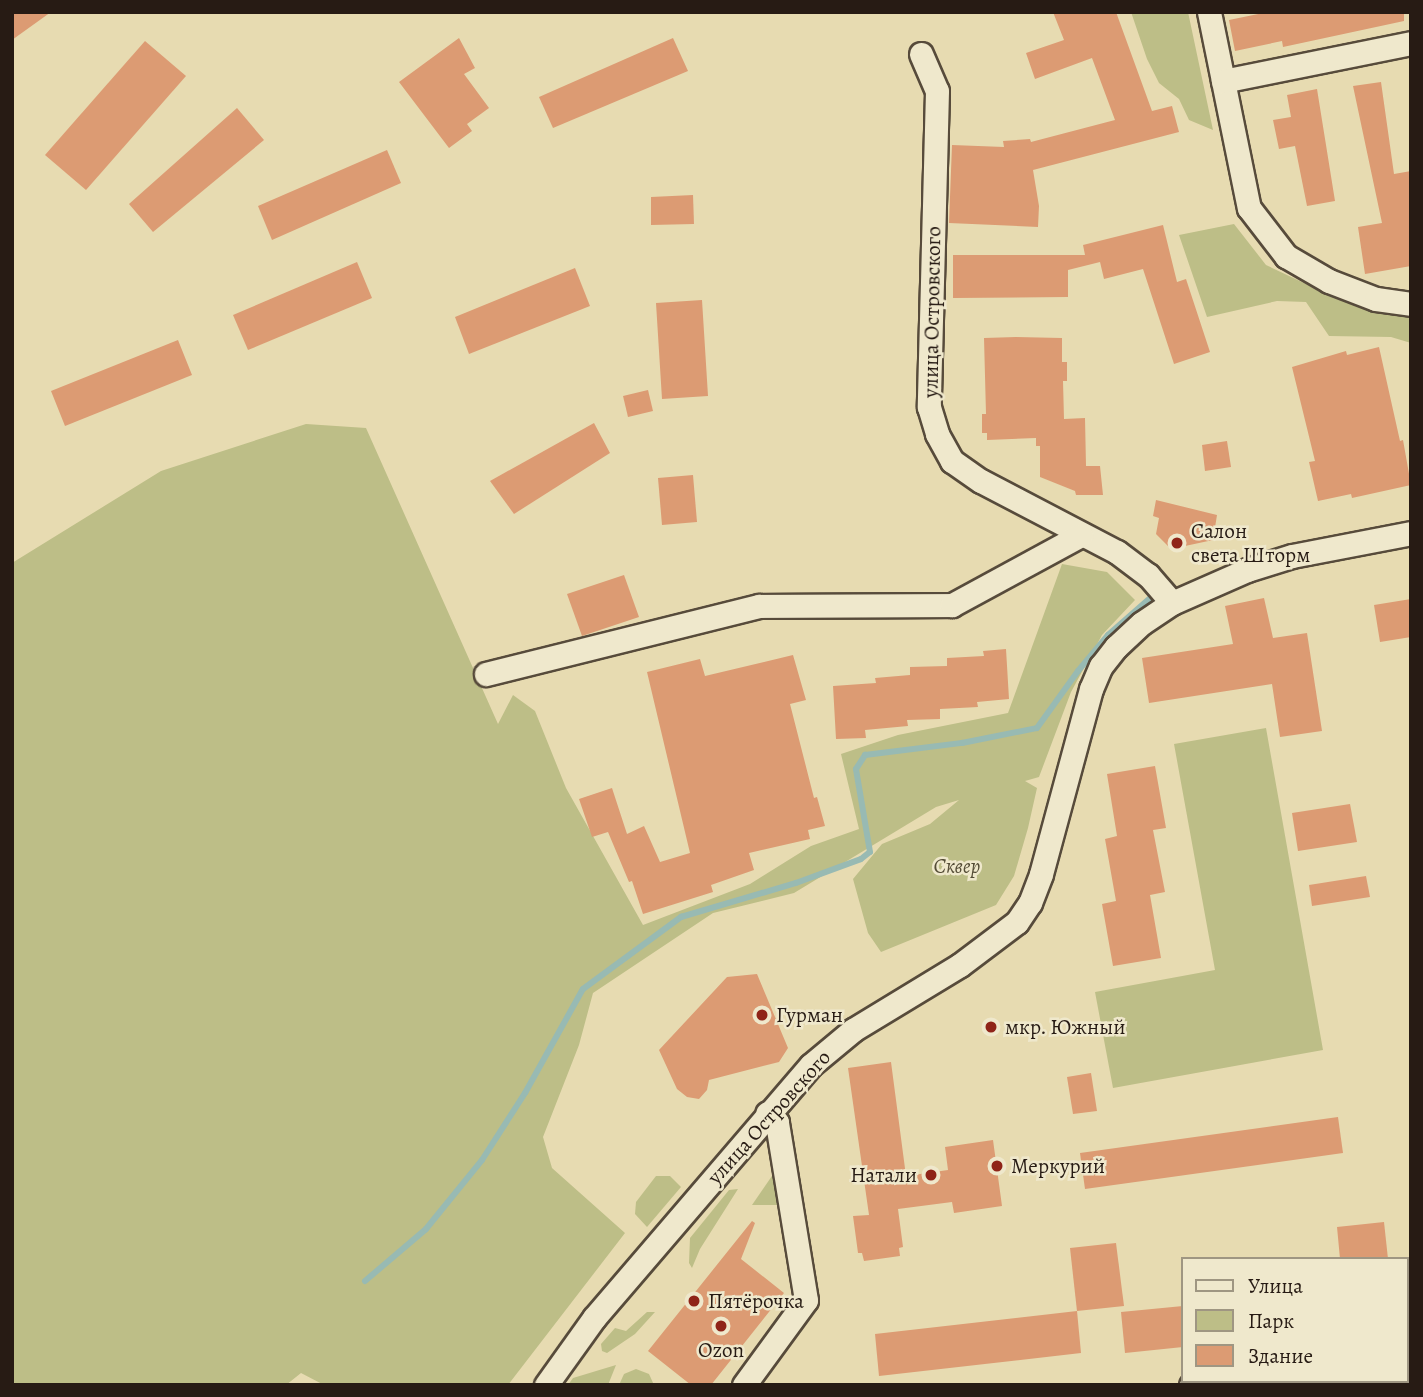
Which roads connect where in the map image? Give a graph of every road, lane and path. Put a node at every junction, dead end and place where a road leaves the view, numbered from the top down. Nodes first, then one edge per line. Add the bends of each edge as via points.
1 (1209, 12) edge
2 (1411, 43) edge
3 (921, 54) dead end
4 (1223, 81) junction
5 (1411, 304) edge
6 (1411, 533) edge
7 (1081, 535) junction
8 (1172, 603) junction
9 (486, 674) dead end
10 (767, 1113) junction
11 (546, 1385) edge
12 (744, 1385) edge

1 - 4 street
2 - 4 street
3 - 7 street, улица Островского via 937,91 929,407 937,434 951,461
4 - 5 street via 1249,208 1286,256 1329,281 1376,299
6 - 8 street, улица Островского via 1292,556 1208,585
7 - 8 street, улица Островского via 1117,552 1148,575
7 - 9 street via 952,605 759,606
8 - 10 street, улица Островского via 1142,623 1101,666 1041,874 1017,922 960,965 853,1030 811,1065
10 - 11 street, улица Островского via 594,1318
10 - 12 street via 777,1122 806,1300

